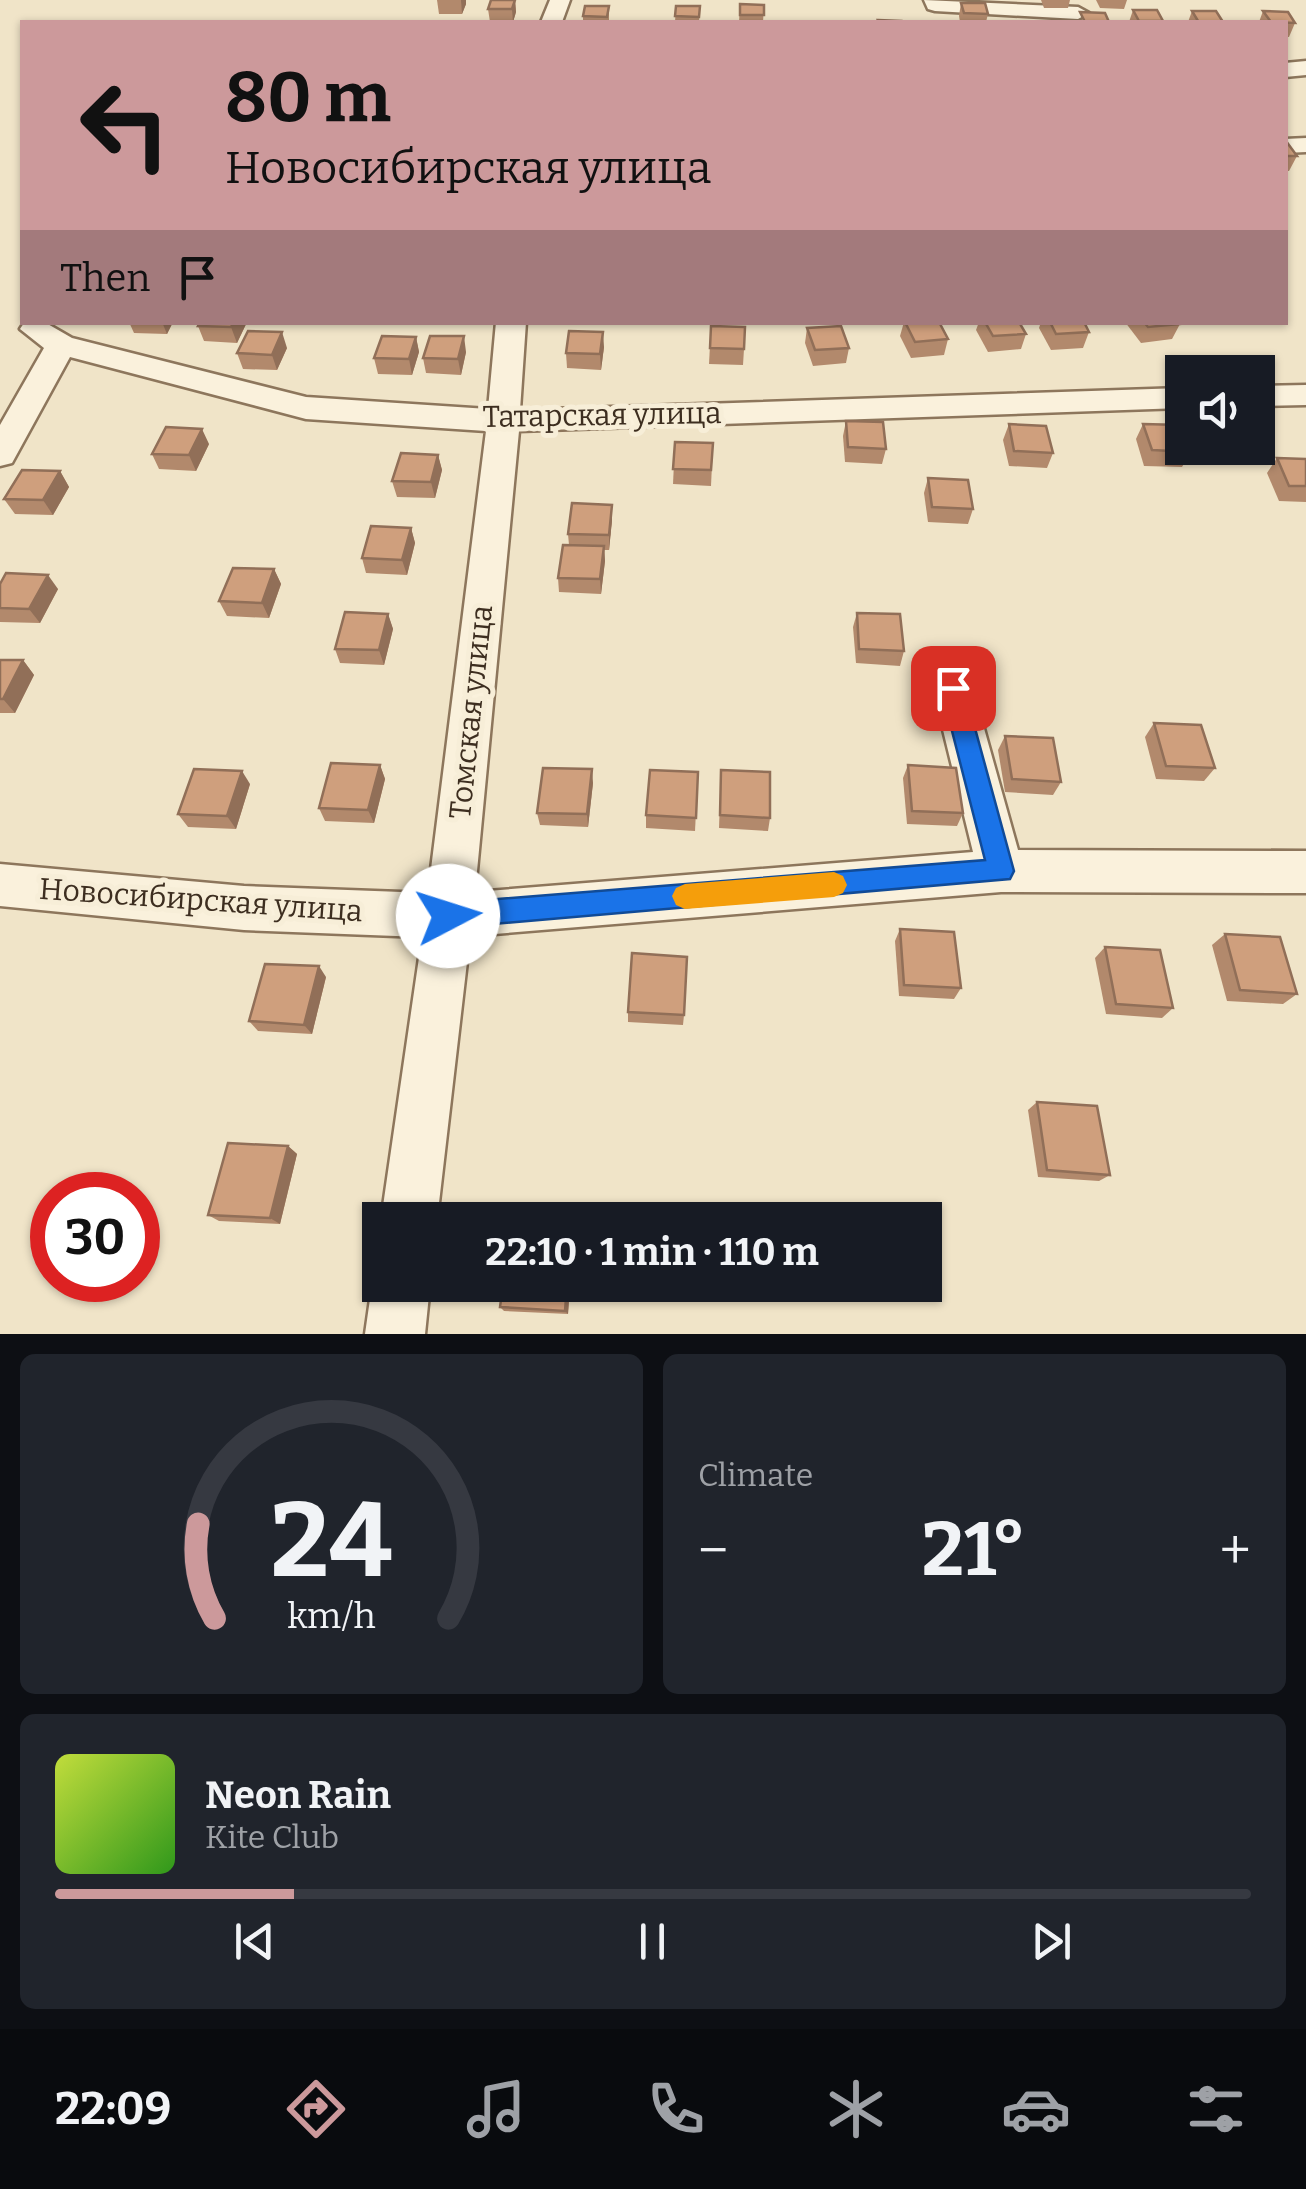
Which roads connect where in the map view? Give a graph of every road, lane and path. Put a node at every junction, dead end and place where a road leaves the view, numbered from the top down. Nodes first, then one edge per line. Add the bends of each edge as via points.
1 (934, 0) edge
2 (1078, 13) edge
3 (510, 325) edge
4 (1306, 395) edge
5 (1275, 396) edge
6 (1165, 399) edge
7 (504, 420) junction
8 (0, 455) edge
9 (953, 688) dead end
10 (1001, 871) junction
11 (1306, 872) edge
12 (0, 885) edge
13 (448, 916) junction
14 (412, 1202) edge
15 (399, 1302) edge
16 (395, 1334) edge

1 - 2 street via 934,6
3 - 7 street, Томская улица
4 - 5 street
6 - 7 street, Татарская улица
7 - 8 street, Татарская улица via 306,408 48,337
7 - 13 street, Томская улица
9 - 10 street
10 - 11 street, Новосибирская улица
10 - 13 street, Новосибирская улица
12 - 13 street, Новосибирская улица via 244,908
13 - 14 street, Томская улица
15 - 16 street

